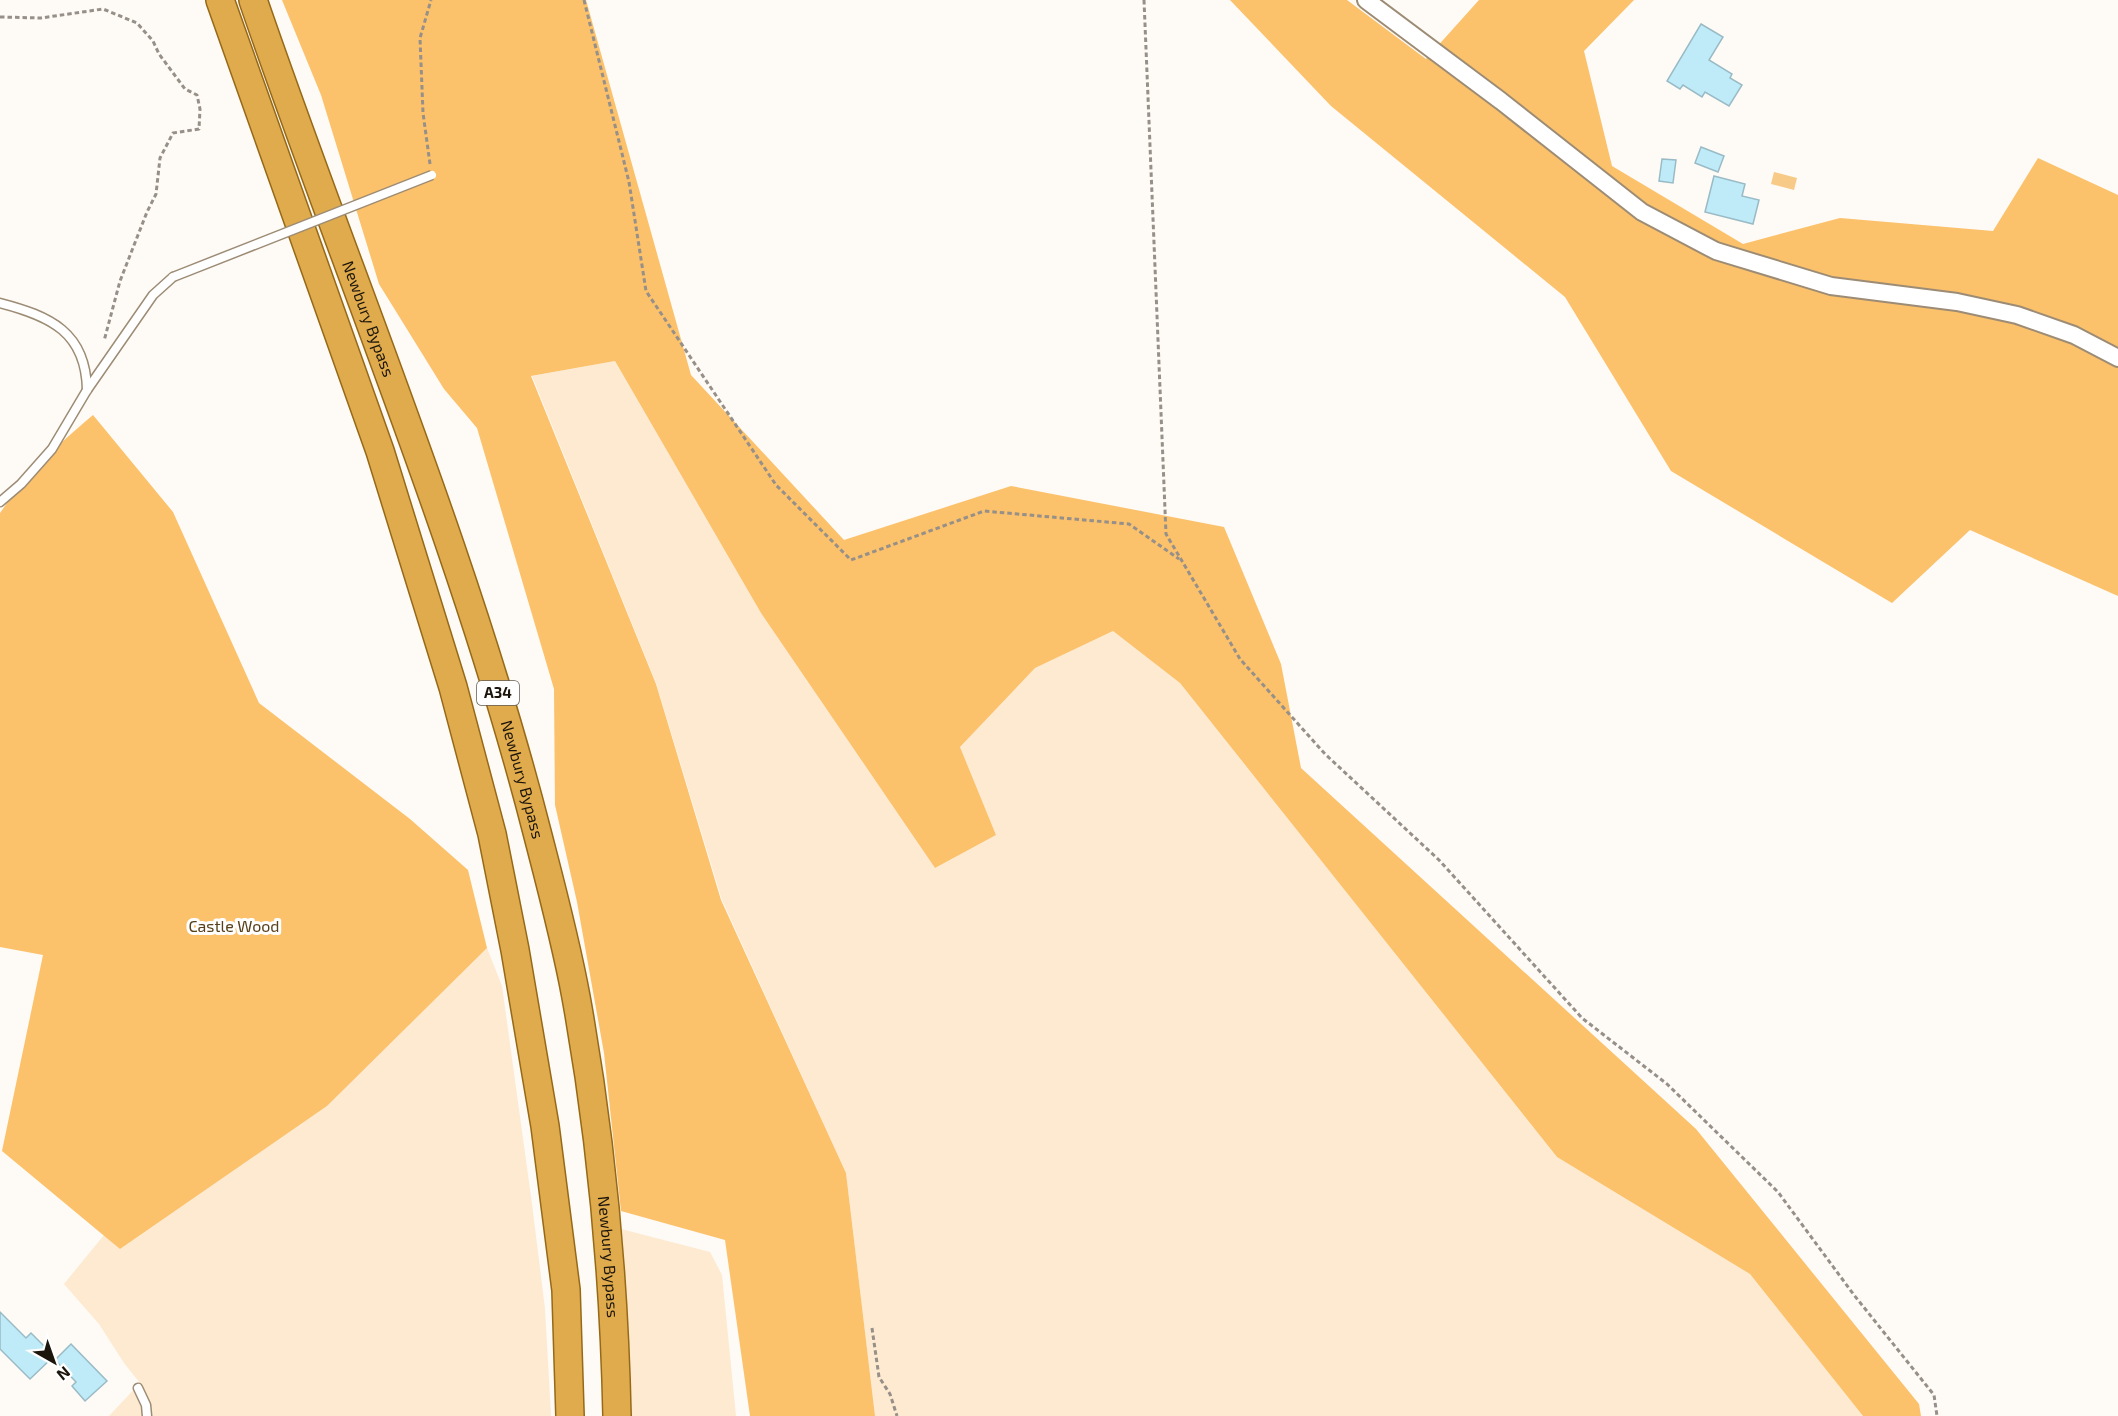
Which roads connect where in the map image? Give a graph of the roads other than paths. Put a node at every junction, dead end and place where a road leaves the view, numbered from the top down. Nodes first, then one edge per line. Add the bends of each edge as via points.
1 (220, 0) edge
2 (253, 0) edge
3 (1366, 0) edge
4 (432, 175) road end
5 (0, 303) edge
6 (2118, 358) edge
7 (87, 390) junction
8 (0, 502) edge
9 (138, 1388) dead end
10 (147, 1416) edge
11 (570, 1416) edge
12 (617, 1416) edge

1 - 11 highway, Newbury Bypass / A34 via 380,451 453,687 492,834 545,1126 566,1290
2 - 12 highway, Newbury Bypass / A34 via 459,572 498,694 552,891 576,995 592,1101 611,1285
3 - 6 street via 1642,212 1716,251 1831,286 1957,302 2018,315 2074,335
4 - 7 lane, bridge via 173,276 153,295
5 - 7 lane via 43,318 73,339 87,369
7 - 8 lane via 52,449
9 - 10 lane

